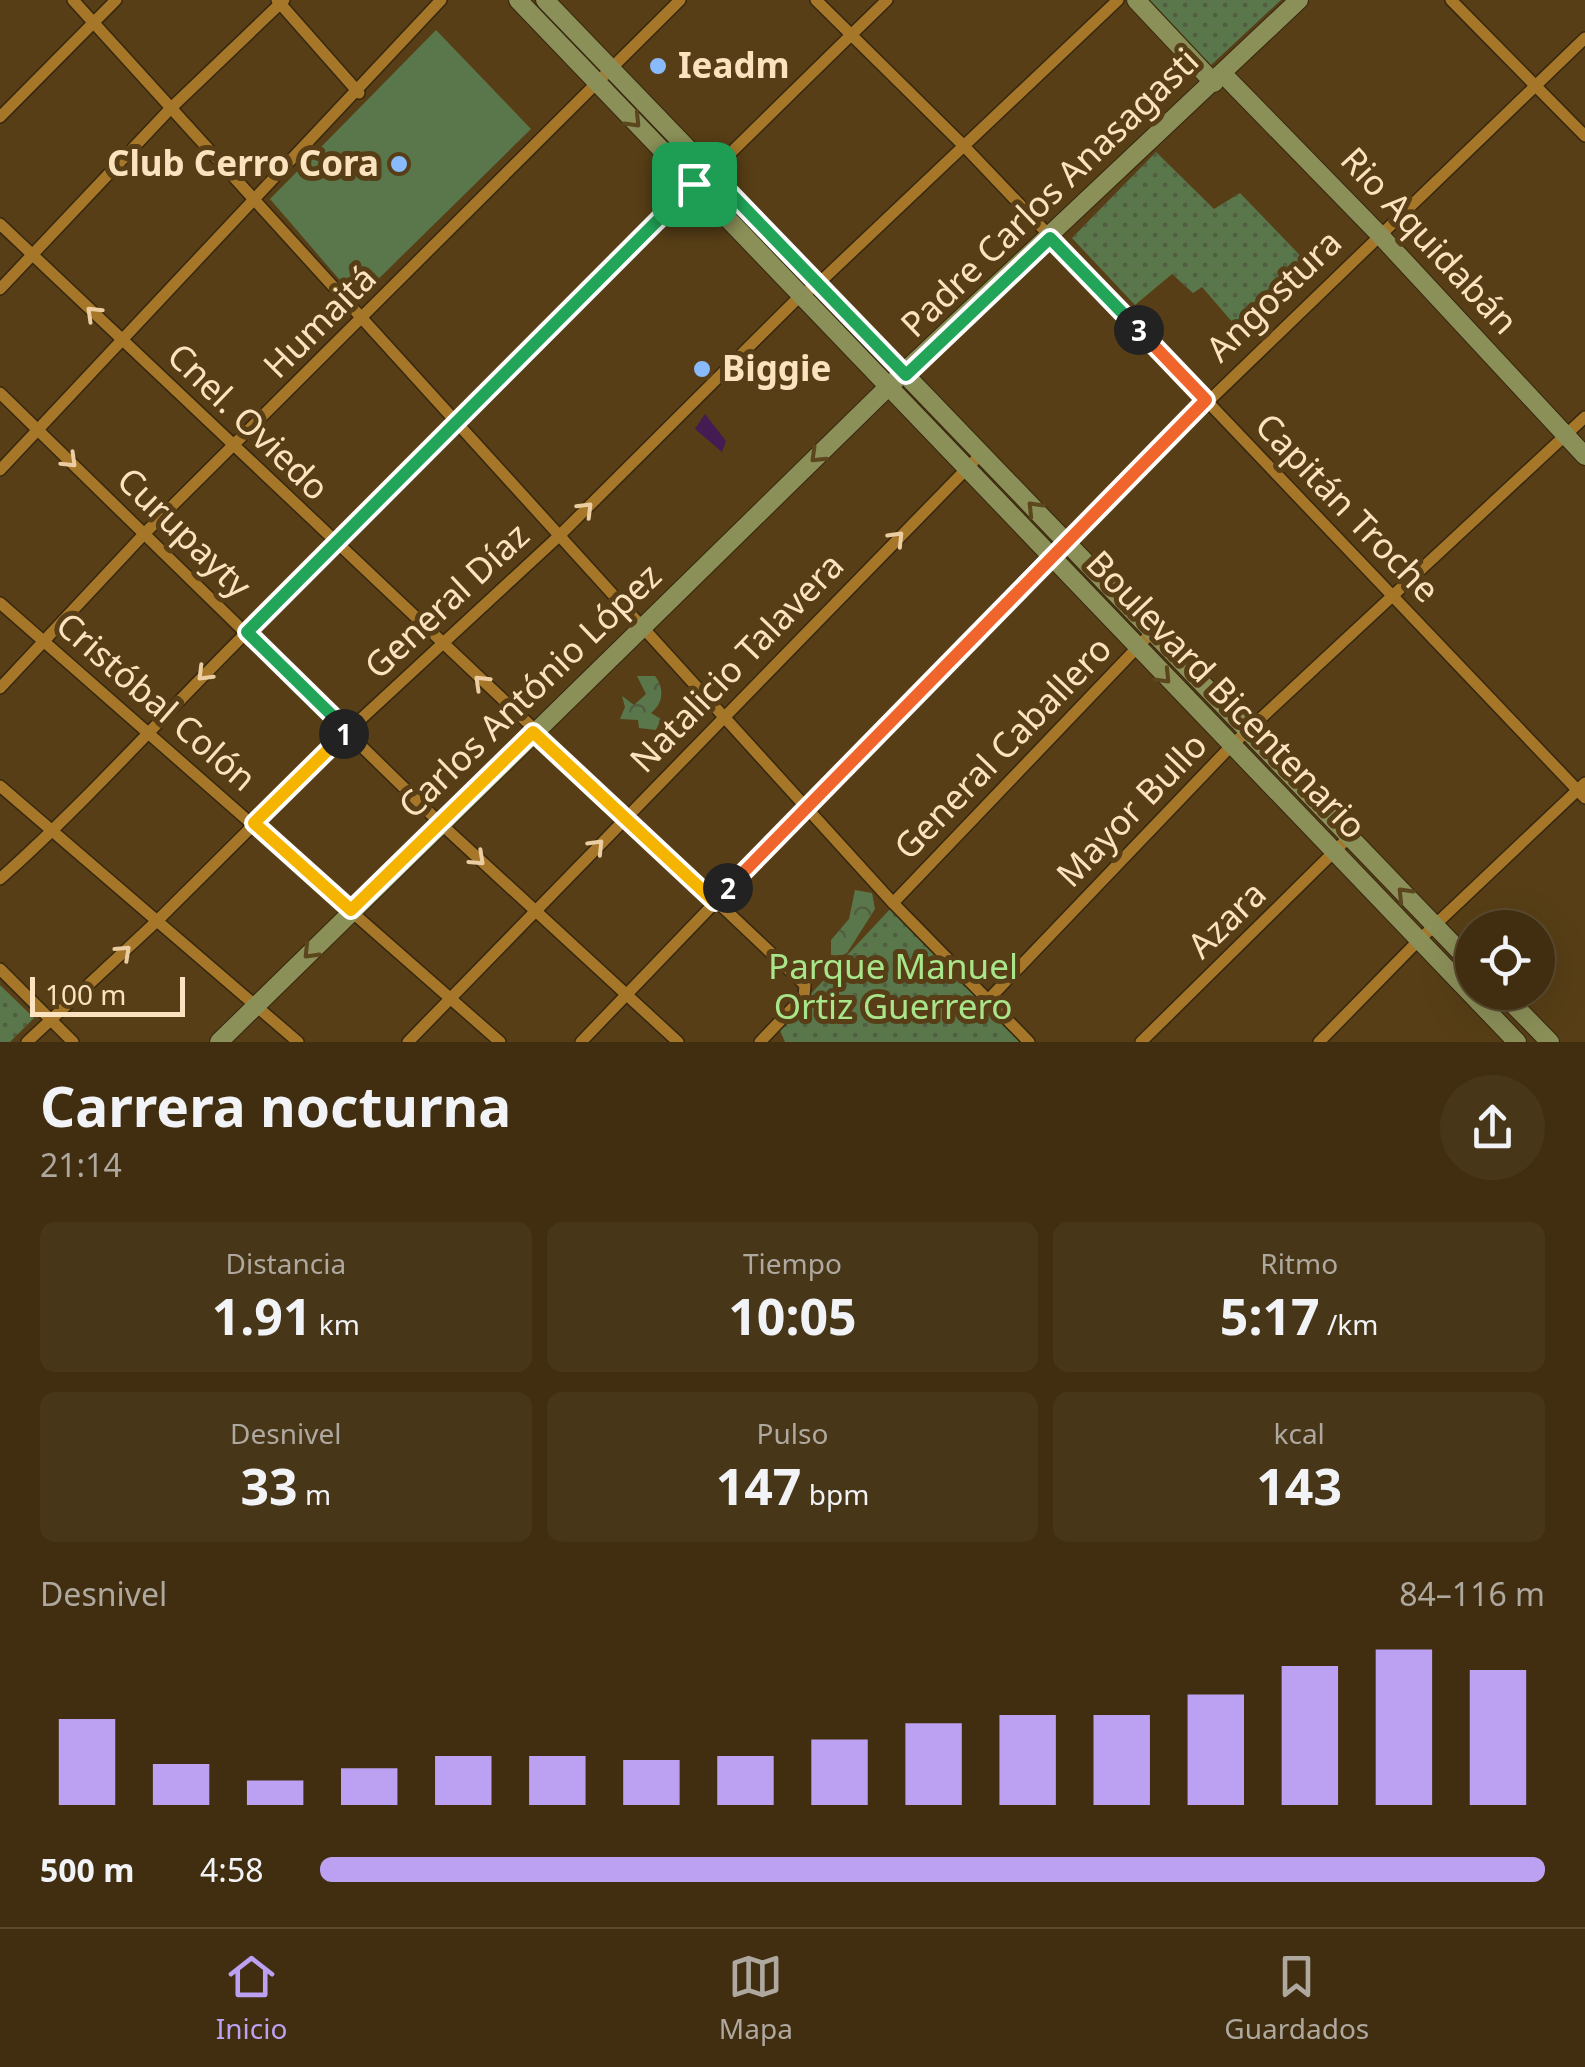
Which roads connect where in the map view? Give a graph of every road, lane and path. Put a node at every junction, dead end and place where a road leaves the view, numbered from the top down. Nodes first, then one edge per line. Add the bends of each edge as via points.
1 (72, 0) edge
2 (116, 0) edge
3 (441, 0) edge
4 (518, 0) edge
5 (545, 0) edge
6 (680, 0) edge
7 (816, 0) edge
8 (887, 0) edge
9 (1118, 0) edge
10 (1136, 0) edge
11 (1299, 0) edge
12 (1451, 0) edge
13 (281, 1) edge
14 (93, 22) junction
15 (851, 34) junction
16 (1585, 38) edge
17 (610, 67) junction
18 (1218, 78) junction
19 (598, 84) junction
20 (1535, 85) junction
21 (359, 92) junction
22 (170, 109) junction
23 (0, 117) edge
24 (1585, 136) edge
25 (964, 146) junction
26 (709, 171) junction
27 (694, 184) junction
28 (256, 202) junction
29 (0, 224) edge
30 (1378, 233) junction
31 (1050, 238) junction
32 (32, 255) junction
33 (818, 284) junction
34 (0, 290) edge
35 (800, 296) junction
36 (363, 319) junction
37 (123, 341) junction
38 (906, 375) junction
39 (887, 388) junction
40 (0, 393) edge
41 (1206, 400) junction
42 (1585, 417) edge
43 (456, 422) junction
44 (38, 430) junction
45 (1565, 435) junction
46 (233, 446) junction
47 (981, 454) junction
48 (1585, 456) edge
49 (965, 469) junction
50 (0, 470) edge
51 (145, 533) junction
52 (559, 536) junction
53 (1065, 541) junction
54 (336, 544) junction
55 (1048, 556) junction
56 (1391, 594) junction
57 (0, 603) edge
58 (642, 626) junction
59 (247, 632) junction
60 (1152, 632) junction
61 (43, 641) junction
62 (442, 644) junction
63 (1136, 648) junction
64 (0, 688) edge
65 (724, 716) junction
66 (146, 730) junction
67 (348, 731) junction
68 (1248, 731) junction
69 (533, 732) junction
70 (1230, 746) junction
71 (0, 786) edge
72 (1582, 790) edge
73 (806, 807) junction
74 (624, 818) junction
75 (254, 823) junction
76 (440, 823) junction
77 (54, 830) junction
78 (1349, 836) junction
79 (1334, 854) junction
80 (0, 879) edge
81 (715, 902) junction
82 (893, 902) junction
83 (351, 910) junction
84 (534, 911) junction
85 (159, 919) junction
86 (1435, 926) junction
87 (1418, 942) junction
88 (1455, 947) edge
89 (0, 969) edge
90 (626, 995) junction
91 (450, 998) junction
92 (987, 1001) junction
93 (258, 1006) junction
94 (1519, 1010) edge
95 (50, 1020) junction
96 (27, 1042) edge
97 (73, 1042) edge
98 (220, 1042) edge
99 (298, 1042) edge
100 (408, 1042) edge
101 (500, 1042) edge
102 (581, 1042) edge
103 (678, 1042) edge
104 (760, 1042) edge
105 (1028, 1042) edge
106 (1141, 1042) edge
107 (1320, 1042) edge
108 (1517, 1042) edge
109 (1550, 1042) edge

1 - 14 street
2 - 14 street
3 - 21 street
4 - 19 main road, Boulevard Bicentenario
5 - 17 main road, Boulevard Bicentenario
6 - 17 street, Humaitá
7 - 15 street, Capitán Troche
8 - 15 street
9 - 25 street, General Díaz
10 - 18 main road, Rio Aquidabán
11 - 18 main road, Padre Carlos Anasagasti
12 - 20 street
13 - 21 street
13 - 22 street
14 - 22 street
14 - 23 street
15 - 25 street, Capitán Troche
15 - 26 street
16 - 20 street, Angostura
17 - 19 street, Humaitá
17 - 26 main road, Boulevard Bicentenario
18 - 30 main road, Rio Aquidabán
18 - 31 main road, Padre Carlos Anasagasti
19 -> 27 main road, Boulevard Bicentenario
19 - 36 street, Humaitá
20 - 24 street
20 - 30 street, Angostura
21 - 28 street
22 - 28 street
22 - 32 street
25 - 31 street, Capitán Troche
25 - 33 street, General Díaz
26 - 27 street
26 - 33 main road, Boulevard Bicentenario
27 - 35 main road, Boulevard Bicentenario
27 - 43 street
28 - 36 street
28 - 37 street
29 - 32 street, Cnel. Oviedo
30 - 41 street, Angostura
30 - 45 main road, Rio Aquidabán
31 - 38 main road, Padre Carlos Anasagasti
31 - 41 street, Capitán Troche
32 - 34 street
37 -> 32 street, Cnel. Oviedo
33 - 35 street, General Díaz
33 - 38 main road, Boulevard Bicentenario
35 - 39 main road, Boulevard Bicentenario
52 -> 35 street, General Díaz
36 - 43 street
36 - 46 street, Humaitá
37 - 44 street
37 - 46 street, Cnel. Oviedo
38 - 39 main road, Padre Carlos Anasagasti
38 - 47 main road, Boulevard Bicentenario
39 - 49 main road, Boulevard Bicentenario
39 -> 58 main road, Carlos António López
40 - 44 street, Curupayty
41 - 53 street, Angostura
41 - 56 street, Capitán Troche
42 - 45 street, Mayor Bullo
43 - 52 street
43 - 54 street
44 - 50 street
44 -> 51 street, Curupayty
45 - 48 main road, Rio Aquidabán
45 - 56 street, Mayor Bullo
46 - 51 street, Humaitá
46 - 54 street, Cnel. Oviedo
47 - 49 street, Natalicio Talavera
53 -> 47 main road, Boulevard Bicentenario
49 - 55 main road, Boulevard Bicentenario
65 -> 49 street, Natalicio Talavera
51 - 59 street, Curupayty
51 - 61 street, Humaitá
52 - 58 street
52 - 62 street, General Díaz
53 - 55 street, Angostura
53 - 60 main road, Boulevard Bicentenario
54 - 59 street
54 - 62 street, Cnel. Oviedo
55 - 63 main road, Boulevard Bicentenario
55 - 73 street, Angostura
56 - 68 street, Mayor Bullo
56 - 72 street, Capitán Troche
57 - 61 street, Cristóbal Colón
58 - 65 street
58 - 69 main road, Carlos António López
59 -> 66 street
59 - 67 street, Curupayty
60 - 63 street, General Caballero
60 - 68 main road, Boulevard Bicentenario
61 - 64 street, Humaitá
61 - 66 street, Cristóbal Colón
62 - 67 street, General Díaz
69 -> 62 street, Cnel. Oviedo
63 -> 70 main road, Boulevard Bicentenario
63 - 82 street, General Caballero
65 - 73 street
65 - 74 street, Natalicio Talavera
66 - 75 street, Cristóbal Colón
66 - 77 street
67 - 75 street, General Díaz
67 - 76 street, Curupayty
68 - 70 street, Mayor Bullo
68 - 78 main road, Boulevard Bicentenario
69 - 74 street, Cnel. Oviedo
69 - 76 main road, Carlos António López
70 - 79 main road, Boulevard Bicentenario
70 - 92 street, Mayor Bullo
71 - 77 street
72 - 86 street
73 - 81 street, Angostura
73 - 82 street
74 - 81 street, Cnel. Oviedo
84 -> 74 street, Natalicio Talavera
75 - 83 street, Cristóbal Colón
75 - 85 street, General Díaz
76 - 83 main road, Carlos António López
76 -> 84 street, Curupayty
77 - 80 street
77 - 85 street
78 - 79 street, Azara
86 -> 78 main road, Boulevard Bicentenario
79 - 87 main road, Boulevard Bicentenario
79 - 106 street, Azara
81 - 90 street, Angostura
81 - 104 street, Cnel. Oviedo via 806,988
82 - 92 street
83 - 91 street, Cristóbal Colón
83 -> 93 main road, Carlos António López
84 - 90 street, Curupayty
84 - 91 street, Natalicio Talavera
85 - 93 street
95 -> 85 street, General Díaz
86 - 87 street
86 - 88 main road, Boulevard Bicentenario
87 - 107 street
87 - 108 main road, Boulevard Bicentenario
89 - 95 street
90 - 102 street, Angostura
90 - 103 street, Curupayty
91 - 100 street, Natalicio Talavera
91 - 101 street, Cristóbal Colón
92 - 105 street
93 - 98 main road, Carlos António López
93 - 99 street
94 - 109 main road
95 - 96 street, General Díaz
95 - 97 street

